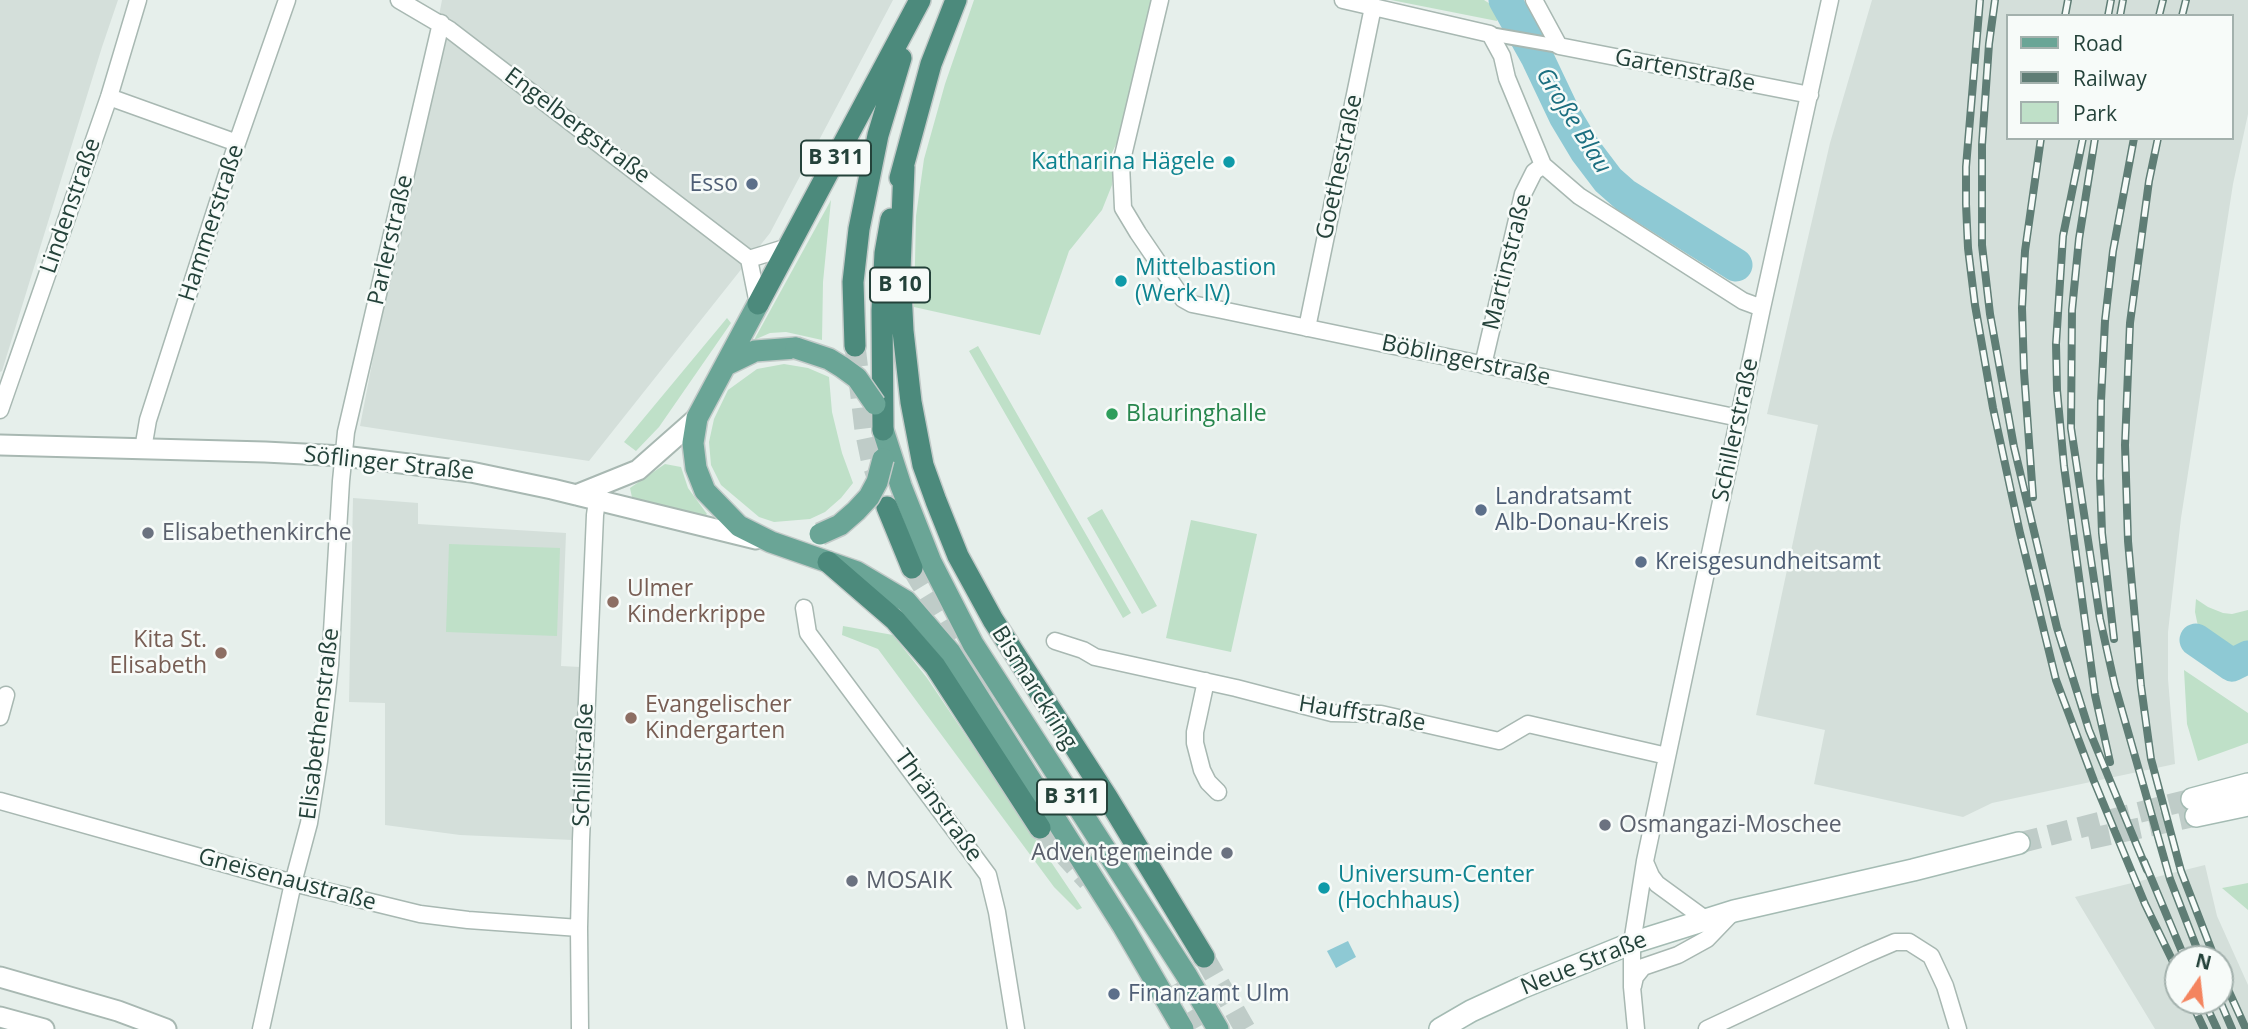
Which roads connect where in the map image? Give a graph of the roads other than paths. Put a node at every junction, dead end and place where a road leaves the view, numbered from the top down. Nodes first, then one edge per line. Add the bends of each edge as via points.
1 (138, 0) edge
2 (287, 0) edge
3 (956, 0) edge
4 (1160, 0) edge
5 (1343, 0) edge
6 (1534, 0) edge
7 (1830, 0) edge
8 (408, 2) edge
9 (917, 6) edge
10 (1373, 7) junction
11 (441, 23) junction
12 (1495, 35) junction
13 (1554, 46) junction
14 (1810, 94) junction
15 (109, 97) junction
16 (237, 143) junction
17 (1543, 165) junction
18 (904, 167) junction
19 (788, 247) junction
20 (749, 259) junction
21 (758, 304) junction
22 (1762, 308) junction
23 (1307, 328) junction
24 (855, 346) tunnel mouth
25 (726, 365) junction
26 (1483, 365) junction
27 (0, 410) edge
28 (697, 418) junction
29 (1739, 418) junction
30 (883, 430) junction
31 (0, 444) edge
32 (143, 449) junction
33 (343, 456) junction
34 (576, 495) junction
35 (597, 501) junction
36 (887, 507) tunnel mouth
37 (771, 542) junction
38 (828, 562) junction
39 (912, 568) tunnel mouth
40 (804, 608) dead end
41 (1055, 641) dead end
42 (1206, 681) junction
43 (6, 695) dead end
44 (0, 717) edge
45 (1667, 756) junction
46 (2248, 784) edge
47 (1217, 792) dead end
48 (0, 801) edge
49 (2248, 805) edge
50 (1040, 828) tunnel mouth
51 (2022, 848) tunnel mouth
52 (1645, 861) junction
53 (293, 883) junction
54 (1734, 911) junction
55 (1705, 919) junction
56 (579, 928) junction
57 (1632, 943) junction
58 (1203, 957) tunnel mouth
59 (0, 977) edge
60 (1632, 987) junction
61 (0, 1017) edge
62 (44, 1029) edge
63 (166, 1029) edge
64 (261, 1029) edge
65 (580, 1029) edge
66 (1016, 1029) edge
67 (1183, 1029) edge
68 (1218, 1029) edge
69 (1440, 1029) edge
70 (1636, 1029) edge
71 (1707, 1029) edge
72 (1958, 1029) edge

1 - 15 street, Lindenstraße
2 - 16 street, Hammerstraße
3 - 18 highway, B 10 via 932,64
4 - 23 street, Böblingerstraße via 1121,164 1124,208 1183,299
5 - 10 street, Gartenstraße
6 - 13 street
7 - 14 street, Schillerstraße
8 - 11 street, Engelbergstraße
9 - 19 highway, B 311
9 - 24 highway, B 10 via 878,135 859,229 853,282
10 - 12 street, Gartenstraße
10 - 23 street, Goethestraße
11 - 20 street, Engelbergstraße
11 - 33 street, Parlerstraße
12 - 13 street, Gartenstraße
12 - 17 street via 1507,78
13 - 14 street, Gartenstraße
14 - 22 street, Schillerstraße
15 - 16 street
15 - 27 street, Lindenstraße
16 - 32 street, Hammerstraße
17 - 22 street via 1579,196 1743,301
17 - 26 street, Martinstraße via 1523,194
18 - 30 highway, B 311 via 885,253
18 - 58 highway, B 10 via 902,331 923,465 936,500 958,556 993,621
19 - 20 street
19 - 21 highway, B 311
20 - 21 street
21 - 25 main road, B 311
22 - 29 street, Schillerstraße
23 - 26 street, Böblingerstraße
25 - 28 main road, B 311
25 - 30 main road, bridge via 755,351 796,348 829,359 857,378 875,404
26 - 29 street, Böblingerstraße
28 - 34 street via 638,470
28 - 37 main road, B 311 via 693,443 705,491 738,526
29 - 45 street, Schillerstraße
30 - 37 main road, bridge via 877,482 863,504 840,525 820,534
30 - 68 main road, Bismarckring / B 311 via 931,562 973,644
31 - 32 street, Söflinger Straße
32 - 33 street, Söflinger Straße
33 - 34 street, Söflinger Straße via 471,472
33 - 53 street, Elisabethenstraße via 319,761
34 - 35 street, Söflinger Straße
35 - 37 street, Söflinger Straße
35 - 56 street, Schillstraße
36 - 39 highway
37 - 38 main road, B 311
38 - 50 highway via 895,620 927,655
38 - 67 main road, B 311 via 857,572 906,601 950,652
40 - 66 street, Thränstraße via 808,633 988,875
41 - 42 street, Hauffstraße via 1095,657
42 - 45 street, Hauffstraße via 1332,713 1381,714 1499,741 1528,724
42 - 47 street via 1195,743 1202,770
43 - 44 street
45 - 52 street, Schillerstraße
46 - 49 main road via 2194,807
48 - 53 street, Gneisenaustraße
51 - 54 main road, Neue Straße
52 - 55 street via 1657,884
52 - 57 street, Schillerstraße
53 - 56 street, Gneisenaustraße via 419,914
53 - 64 street, Elisabethenstraße
54 - 55 main road, Neue Straße
54 - 60 street, Neue Straße via 1707,939 1643,967
55 - 57 main road, Neue Straße
56 - 65 street, Schillstraße
57 - 60 street, Schillerstraße
57 - 69 main road, Neue Straße via 1521,988
59 - 63 street
60 - 70 street, Schillerstraße
61 - 62 street
71 - 72 street via 1867,954 1909,942 1931,956

